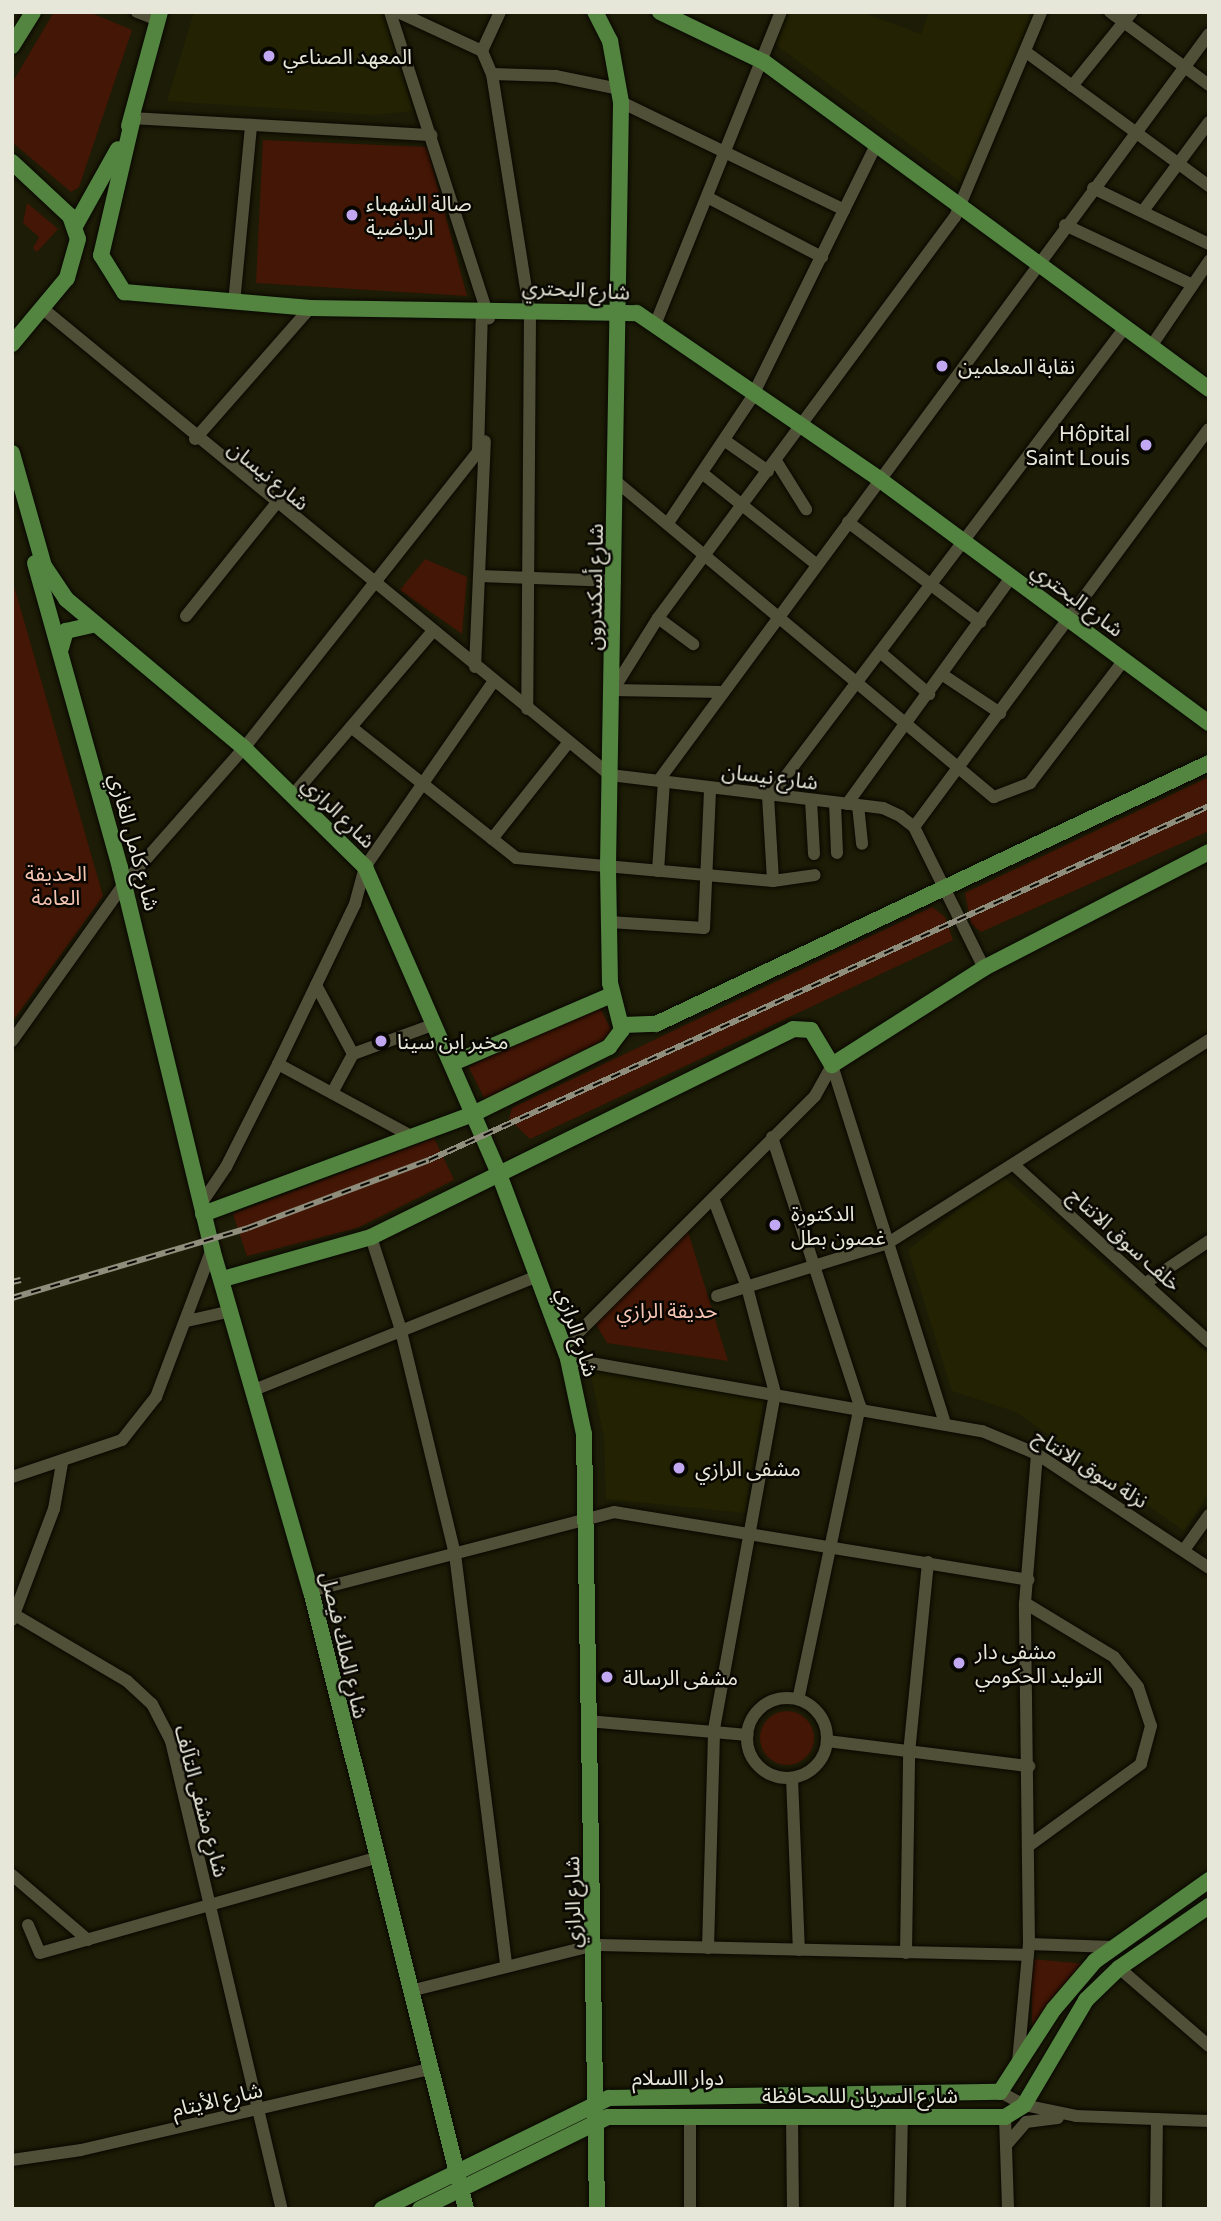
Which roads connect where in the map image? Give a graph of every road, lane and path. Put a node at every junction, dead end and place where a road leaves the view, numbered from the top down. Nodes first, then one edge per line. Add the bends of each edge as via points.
1 (33, 12) edge
2 (136, 12) edge
3 (390, 12) edge
4 (398, 12) edge
5 (500, 12) edge
6 (781, 12) edge
7 (1041, 12) edge
8 (1110, 12) edge
9 (668, 14) edge
10 (159, 16) edge
11 (601, 17) edge
12 (1128, 17) edge
13 (1209, 34) edge
14 (12, 46) edge
15 (482, 51) junction
16 (1026, 52) junction
17 (764, 62) junction
18 (1186, 69) junction
19 (492, 74) junction
20 (1209, 85) edge
21 (1072, 86) junction
22 (620, 96) junction
23 (133, 118) junction
24 (1209, 122) edge
25 (251, 125) junction
26 (1142, 132) junction
27 (432, 135) junction
28 (877, 143) junction
29 (726, 153) junction
30 (12, 162) edge
31 (1179, 164) junction
32 (1209, 186) edge
33 (1093, 188) junction
34 (707, 197) junction
35 (963, 205) junction
36 (844, 210) junction
37 (1143, 211) junction
38 (1065, 225) junction
39 (75, 226) junction
40 (1209, 244) edge
41 (822, 257) junction
42 (1040, 260) junction
43 (1208, 265) edge
44 (1193, 285) junction
45 (234, 303) junction
46 (529, 307) junction
47 (42, 308) junction
48 (310, 308) junction
49 (620, 308) junction
50 (485, 311) junction
51 (657, 320) junction
52 (1126, 326) junction
53 (12, 344) edge
54 (1152, 345) junction
55 (1209, 389) edge
56 (755, 391) junction
57 (802, 425) junction
58 (1209, 429) edge
59 (195, 439) junction
60 (724, 440) junction
61 (12, 453) edge
62 (772, 466) junction
63 (702, 473) junction
64 (879, 479) junction
65 (618, 483) junction
66 (12, 484) edge
67 (275, 505) junction
68 (743, 505) junction
69 (806, 509) dead end
70 (848, 522) junction
71 (668, 523) junction
72 (964, 541) junction
73 (706, 554) junction
74 (817, 564) junction
75 (479, 576) junction
76 (1012, 576) junction
77 (528, 578) junction
78 (615, 581) junction
79 (930, 585) junction
80 (375, 587) junction
81 (186, 616) dead end
82 (779, 616) junction
83 (657, 618) junction
84 (1069, 619) junction
85 (980, 621) junction
86 (93, 625) junction
87 (432, 632) junction
88 (693, 644) dead end
89 (61, 649) junction
90 (880, 652) junction
91 (1124, 660) junction
92 (475, 667) junction
93 (943, 675) junction
94 (493, 682) junction
95 (857, 682) junction
96 (613, 690) junction
97 (723, 692) junction
98 (929, 694) junction
99 (527, 709) junction
100 (1000, 713) junction
101 (909, 721) junction
102 (1209, 723) edge
103 (351, 727) junction
104 (568, 743) junction
105 (244, 748) junction
106 (1209, 762) edge
107 (962, 764) junction
108 (610, 775) junction
109 (661, 780) junction
110 (423, 783) junction
111 (710, 788) junction
112 (292, 796) junction
113 (769, 797) junction
114 (811, 800) junction
115 (847, 804) junction
116 (914, 827) junction
117 (492, 839) junction
118 (862, 844) dead end
119 (1209, 852) edge
120 (836, 853) dead end
121 (814, 854) dead end
122 (608, 865) junction
123 (365, 867) junction
124 (658, 871) junction
125 (815, 874) dead end
126 (704, 877) junction
127 (773, 881) junction
128 (124, 884) junction
129 (946, 892) junction
130 (609, 922) junction
131 (984, 968) junction
132 (316, 985) junction
133 (612, 995) junction
134 (435, 1024) junction
135 (623, 1025) junction
136 (1209, 1040) edge
137 (12, 1041) edge
138 (354, 1054) junction
139 (453, 1063) junction
140 (278, 1064) junction
141 (832, 1065) junction
142 (332, 1093) junction
143 (473, 1114) junction
144 (413, 1137) junction
145 (772, 1137) junction
146 (1015, 1166) junction
147 (499, 1174) junction
148 (713, 1198) junction
149 (202, 1209) junction
150 (371, 1237) junction
151 (1209, 1241) edge
152 (888, 1243) junction
153 (212, 1249) junction
154 (814, 1264) junction
155 (538, 1276) junction
156 (223, 1279) junction
157 (1146, 1283) junction
158 (747, 1287) junction
159 (718, 1296) dead end
160 (231, 1311) junction
161 (187, 1321) junction
162 (400, 1327) junction
163 (1209, 1342) edge
164 (566, 1353) junction
165 (254, 1390) junction
166 (775, 1393) junction
167 (860, 1406) junction
168 (944, 1420) junction
169 (1037, 1454) junction
170 (62, 1463) junction
171 (12, 1477) edge
172 (1209, 1515) edge
173 (586, 1517) junction
174 (751, 1533) junction
175 (829, 1544) junction
176 (1184, 1550) junction
177 (455, 1554) junction
178 (928, 1562) junction
179 (1209, 1568) edge
180 (1028, 1580) junction
181 (311, 1591) junction
182 (17, 1594) edge
183 (1025, 1603) junction
184 (13, 1618) edge
185 (798, 1699) junction
186 (588, 1721) junction
187 (715, 1729) junction
188 (747, 1735) junction
189 (827, 1741) junction
190 (909, 1753) junction
191 (1029, 1766) junction
192 (792, 1778) junction
193 (1030, 1845) junction
194 (373, 1859) junction
195 (12, 1875) edge
196 (1209, 1880) edge
197 (1209, 1906) edge
198 (211, 1907) junction
199 (28, 1925) dead end
200 (88, 1940) junction
201 (594, 1945) junction
202 (1113, 1947) junction
203 (708, 1948) junction
204 (799, 1950) junction
205 (1029, 1950) junction
206 (906, 1953) junction
207 (506, 1965) junction
208 (1119, 1969) junction
209 (410, 1991) junction
210 (1209, 2046) edge
211 (428, 2069) junction
212 (1017, 2071) junction
213 (1000, 2092) junction
214 (595, 2102) junction
215 (1024, 2105) junction
216 (259, 2109) junction
217 (690, 2115) junction
218 (792, 2116) junction
219 (902, 2116) junction
220 (1076, 2116) junction
221 (1005, 2117) junction
222 (1157, 2119) junction
223 (1208, 2121) edge
224 (595, 2124) junction
225 (1006, 2147) junction
226 (12, 2160) edge
227 (458, 2182) junction
228 (282, 2209) edge
229 (382, 2209) edge
230 (420, 2209) edge
231 (466, 2209) edge
232 (597, 2209) edge
233 (690, 2209) edge
234 (793, 2209) edge
235 (900, 2209) edge
236 (1009, 2209) edge
237 (1156, 2209) edge

1 - 14 main road
2 - 10 street
3 - 27 street
4 - 15 street
5 - 15 street
6 - 17 street
7 - 16 street
8 - 12 street
9 - 17 main road
10 - 23 main road
11 - 22 main road, شارع أسكندرون
12 - 18 street
12 - 21 street
13 - 18 street
15 - 19 street
16 - 21 street
16 - 35 street
17 - 28 main road
17 - 29 street
18 - 20 street
18 - 26 street
19 - 22 street via 556,76
19 - 46 street
21 - 26 street
22 - 29 street
22 - 49 main road, شارع أسكندرون
23 - 25 street
23 - 39 main road
23 - 45 main road, شارع البحتري via 102,239 104,269 133,295
24 - 31 street
25 - 27 street
25 - 45 street
26 - 31 street
26 - 33 street
27 - 50 street
28 - 35 main road
28 - 36 street
29 - 34 street
29 - 36 street
30 - 39 main road via 62,206
31 - 32 street
31 - 37 street
33 - 37 street
33 - 38 street
34 - 41 street
34 - 51 street
35 - 42 main road
35 - 57 street
36 - 41 street
37 - 40 street
38 - 42 street
38 - 44 street
39 - 47 main road via 73,265
41 - 56 street
42 - 52 main road
42 - 64 street
43 - 44 street
44 - 54 street
45 - 48 main road, شارع البحتري
46 - 49 main road, شارع البحتري
46 - 50 main road, شارع البحتري
46 - 77 street
47 - 53 main road
47 - 59 street, شارع نيسان
48 - 50 main road, شارع البحتري
48 - 59 street
49 - 51 main road, شارع البحتري
49 - 65 main road, شارع أسكندرون
50 - 75 street
50 - 80 street via 478,452
51 - 56 main road, شارع البحتري
52 - 54 main road
52 - 72 street
54 - 55 main road
56 - 57 main road, شارع البحتري
56 - 60 street
57 - 62 street
57 - 64 main road, شارع البحتري
58 - 84 street
59 - 67 street, شارع نيسان
60 - 62 street
60 - 63 street
61 - 86 main road via 44,566
62 - 68 street
62 - 69 street
63 - 68 street
63 - 71 street
64 - 70 street
64 - 72 main road, شارع البحتري
65 - 71 street
65 - 78 main road, شارع أسكندرون
66 - 89 main road, شارع كامل الغازي
67 - 80 street, شارع نيسان
67 - 81 street
68 - 73 street
68 - 74 street
70 - 74 street
70 - 79 street
71 - 73 street
72 - 76 main road, شارع البحتري
72 - 79 street
73 - 82 street
73 - 83 street
74 - 82 street
75 - 77 street
75 - 92 street
76 - 84 main road, شارع البحتري
76 - 85 street
77 - 78 street
77 - 99 street
78 - 96 main road, شارع أسكندرون
79 - 85 street
79 - 90 street
80 - 87 street, شارع نيسان
80 - 105 street
82 - 95 street
82 - 97 street
83 - 88 street
83 - 96 street
84 - 91 main road, شارع البحتري
84 - 100 street
85 - 93 street
86 - 89 main road via 66,631
86 - 105 main road, شارع الرازي
87 - 92 street, شارع نيسان
87 - 103 street
89 - 128 main road, شارع كامل الغازي
90 - 95 street
90 - 98 street
91 - 102 main road, شارع البحتري
91 - 107 street via 1026,788 994,797
92 - 94 street, شارع نيسان
93 - 98 street
93 - 100 street
94 - 99 street
94 - 110 street
95 - 101 street
95 - 113 street
96 - 97 street
96 - 108 main road, شارع أسكندرون
97 - 109 street
98 - 101 street
99 - 104 street
100 - 107 street
101 - 107 street
101 - 115 street
103 - 110 street
103 - 112 street
104 - 108 street
104 - 117 street
105 - 112 main road, شارع الرازي
105 - 128 street
106 - 129 main road
107 - 116 street
108 - 109 street, شارع نيسان
108 - 122 main road, شارع أسكندرون
109 - 111 street, شارع نيسان
109 - 124 street
110 - 117 street
110 - 123 street
111 - 113 street, شارع نيسان
111 - 126 street
112 - 123 main road, شارع الرازي
113 - 114 street, شارع نيسان
113 - 127 street
114 - 115 street, شارع نيسان
114 - 121 street
115 - 116 street, شارع نيسان via 883,808
115 - 118 street
115 - 120 street
116 - 129 street
117 - 122 street via 516,858
119 - 131 main road
122 - 124 street
122 - 130 main road, شارع أسكندرون
123 - 132 street
123 - 134 main road, شارع الرازي
124 - 126 street
125 - 127 street
126 - 127 street
126 - 130 street via 704,928
128 - 137 street
128 - 149 main road, شارع كامل الغازي
129 - 131 street
129 - 135 main road via 656,1024
130 - 133 main road, شارع أسكندرون
131 - 141 main road
132 - 138 street
132 - 140 street
133 - 135 main road, شارع أسكندرون
133 - 139 main road
134 - 138 street
134 - 139 main road, شارع الرازي
135 - 143 main road via 609,1047
136 - 146 street
138 - 142 street
139 - 143 main road, شارع الرازي
140 - 142 street
140 - 149 street
141 - 145 street via 816,1096
141 - 147 main road via 810,1030 793,1029
141 - 152 street
142 - 144 street
143 - 144 main road
143 - 147 main road, شارع الرازي
144 - 149 main road
145 - 148 street
145 - 154 street
146 - 152 street
146 - 157 street, خلف سوق الانتاج
147 - 150 main road
147 - 155 main road, شارع الرازي
148 - 158 street
148 - 164 street
149 - 153 main road, شارع الملك فيصل
150 - 156 main road
150 - 162 street
151 - 157 street
152 - 154 street
152 - 168 street
153 - 156 main road, شارع الملك فيصل
153 - 161 street
154 - 158 street
154 - 167 street
155 - 162 street
155 - 164 main road, شارع الرازي
156 - 160 main road, شارع الملك فيصل
157 - 163 street, خلف سوق الانتاج
158 - 159 street
158 - 166 street
160 - 161 street
160 - 165 main road, شارع الملك فيصل
161 - 170 street via 156,1397 122,1440
162 - 165 street
162 - 177 street
164 - 166 street, نزلة سوق الانتاج
164 - 173 main road, شارع الرازي via 584,1434
165 - 181 main road, شارع الملك فيصل
166 - 167 street, نزلة سوق الانتاج
166 - 174 street
167 - 168 street, نزلة سوق الانتاج
167 - 175 street
168 - 169 street, نزلة سوق الانتاج
169 - 176 street, نزلة سوق الانتاج
169 - 180 street
170 - 171 street
170 - 182 street via 54,1509
172 - 176 street
173 - 174 street via 614,1512
173 - 177 street
173 - 186 main road, شارع الرازي
174 - 175 street
174 - 187 street
175 - 178 street
175 - 185 street
176 - 179 street, نزلة سوق الانتاج
177 - 181 street
177 - 207 street
178 - 180 street
178 - 190 street
180 - 183 street
181 - 194 main road, شارع الملك فيصل
182 - 184 street
183 - 191 street
183 - 193 street via 1114,1657 1138,1687 1151,1726 1141,1764
184 - 198 street, شارع مشفى التآلف via 90,1654 152,1704 171,1741
185 - 188 street via 760,1709
185 - 189 street via 819,1714
186 - 187 street
186 - 201 main road, شارع الرازي
187 - 188 street
187 - 203 street
188 - 192 street via 762,1770
189 - 190 street
189 - 192 street via 815,1767
190 - 191 street
190 - 206 street
191 - 193 street
192 - 204 street
193 - 205 street
194 - 198 street, شارع مشفى التآلف
194 - 209 main road, شارع الملك فيصل
195 - 200 street
196 - 202 main road
197 - 208 main road
198 - 200 street
198 - 216 street, شارع مشفى التآلف
199 - 200 street via 35,1952
201 - 203 street
201 - 207 street
201 - 214 main road, شارع الرازي
202 - 205 street
202 - 212 main road via 1054,2009
203 - 204 street
204 - 206 street
205 - 206 street
205 - 212 street
207 - 209 street
208 - 210 street
208 - 215 main road via 1086,2000
209 - 211 main road, شارع الملك فيصل
211 - 216 street, شارع الأيتام
211 - 227 main road, شارع الملك فيصل
212 - 213 main road
213 - 214 main road, دوار االسلام
213 - 215 street
214 - 224 main road, شارع الرازي
214 - 227 main road, دوار االسلام
215 - 220 street
215 - 221 main road
216 - 226 street, شارع الأيتام
216 - 228 street, شارع مشفى التآلف
217 - 218 main road, شارع السريان لللمحافظة
217 - 224 main road, شارع السريان لللمحافظة via 608,2118
217 - 233 street
218 - 219 main road, شارع السريان لللمحافظة
218 - 234 street
219 - 221 main road, شارع السريان لللمحافظة
219 - 235 street
220 - 222 street
220 - 225 street via 1026,2122
221 - 225 street
222 - 223 street
222 - 237 street
224 - 227 main road, شارع السريان لللمحافظة
224 - 232 main road, شارع الرازي
225 - 236 street
227 - 229 main road, دوار االسلام
227 - 230 main road, شارع السريان لللمحافظة
227 - 231 main road, شارع الملك فيصل

